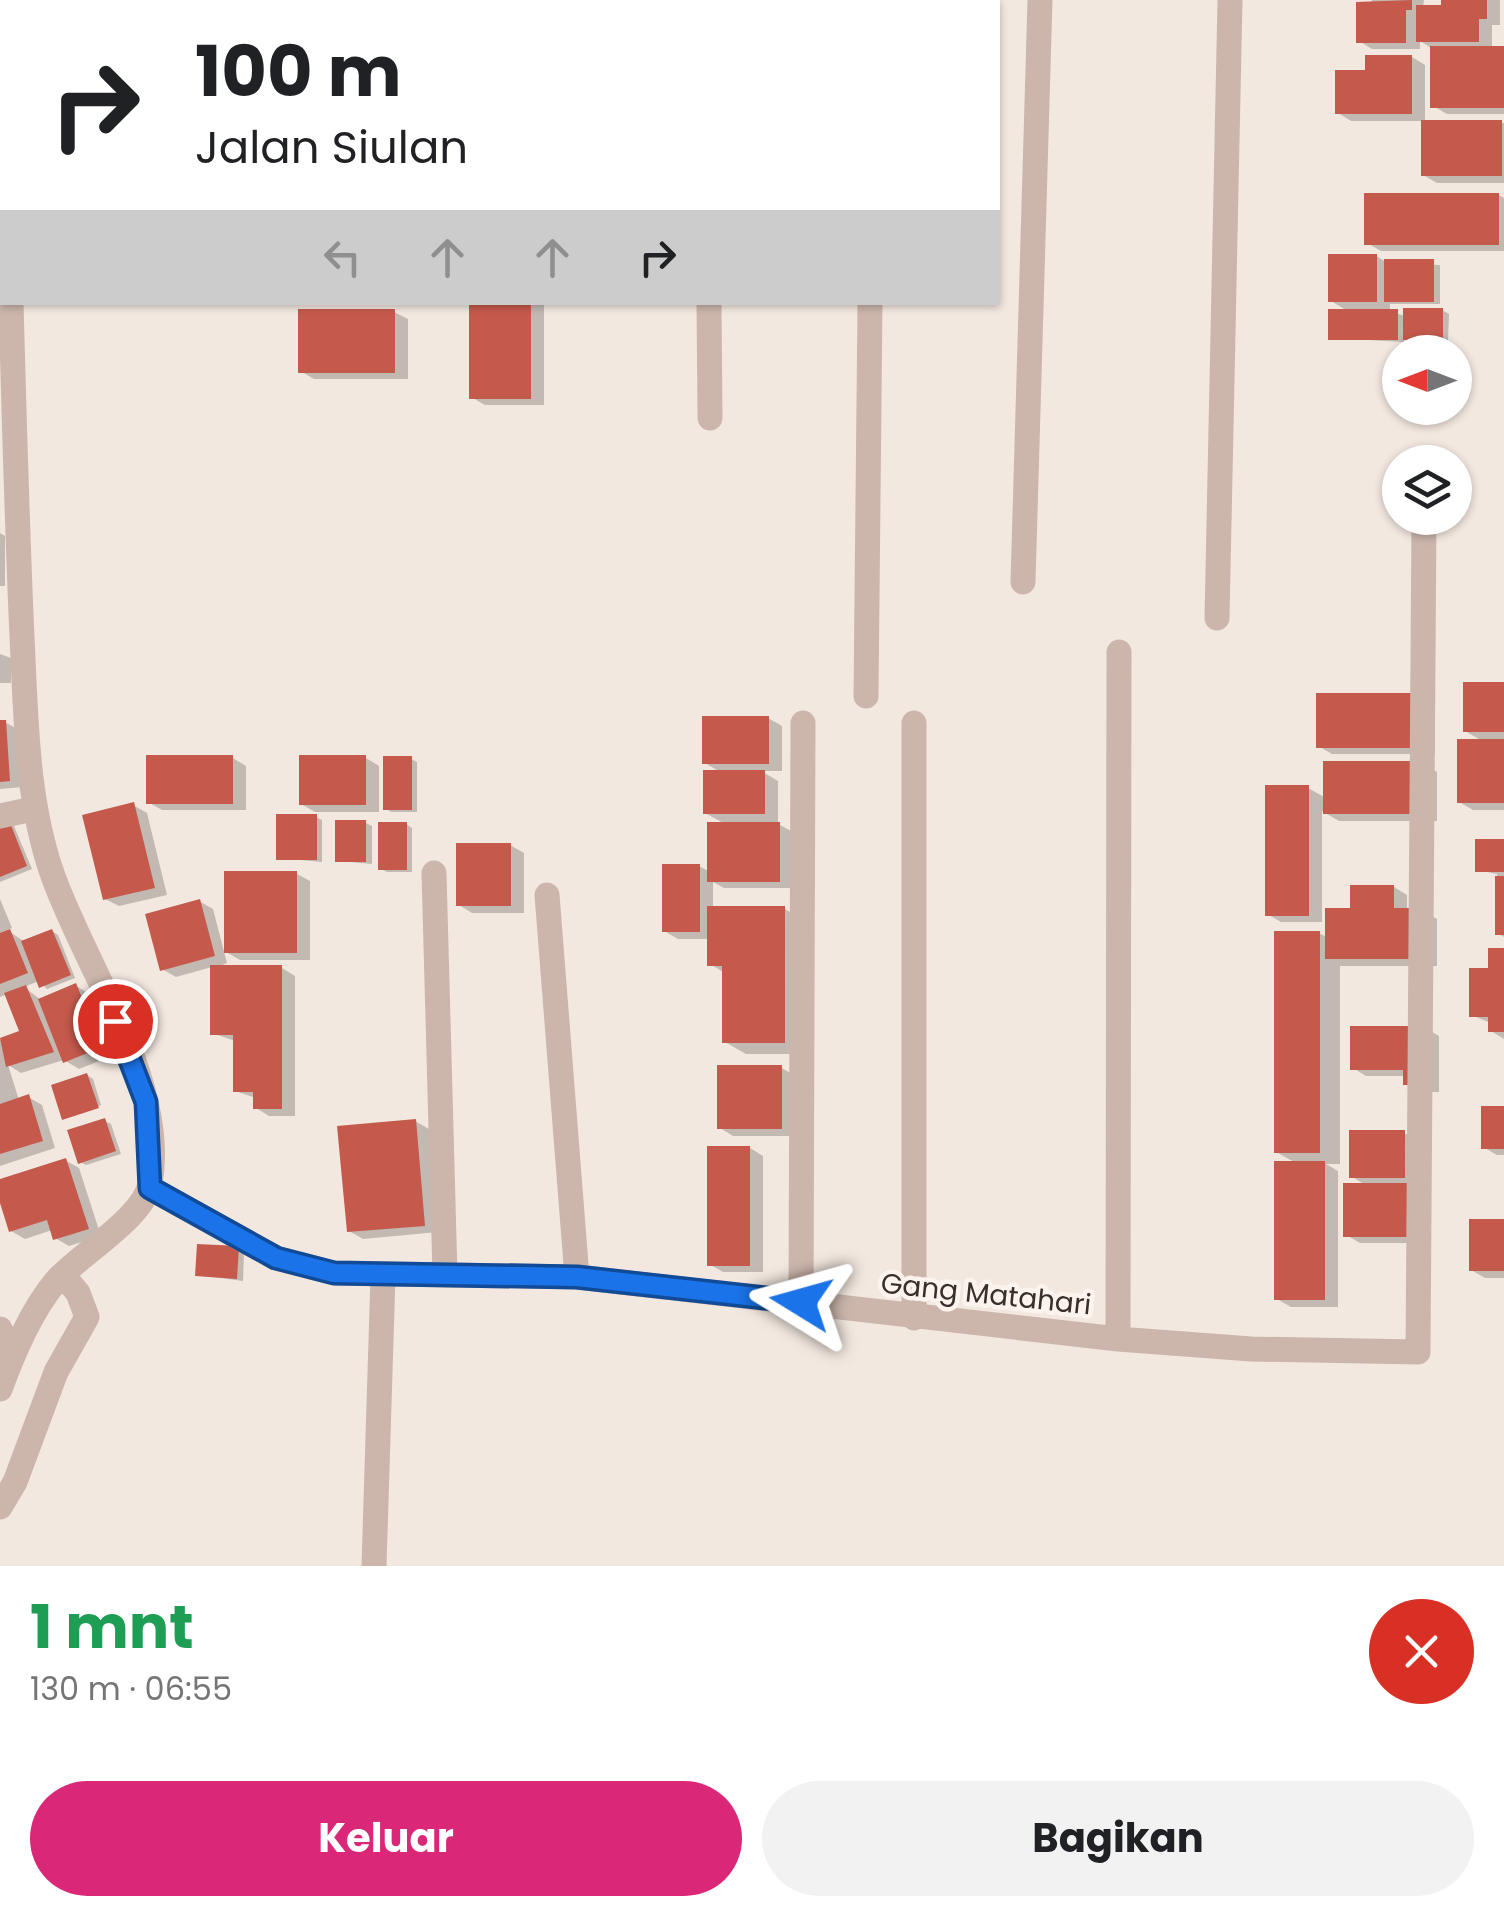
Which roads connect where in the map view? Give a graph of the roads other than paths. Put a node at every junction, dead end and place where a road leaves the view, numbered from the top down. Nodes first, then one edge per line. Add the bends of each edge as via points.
1 (1040, 0) edge
2 (1230, 0) edge
3 (11, 305) edge
4 (709, 305) edge
5 (870, 305) edge
6 (710, 418) dead end
7 (1424, 535) edge
8 (1023, 582) dead end
9 (1218, 618) dead end
10 (1119, 652) dead end
11 (866, 696) dead end
12 (803, 723) dead end
13 (914, 723) dead end
14 (33, 809) junction
15 (0, 816) edge
16 (434, 873) dead end
17 (547, 895) dead end
18 (150, 1188) junction
19 (445, 1275) junction
20 (383, 1276) junction
21 (577, 1277) junction
22 (76, 1292) junction
23 (801, 1302) junction
24 (914, 1318) junction
25 (0, 1329) edge
26 (1118, 1339) junction
27 (12, 1356) junction
28 (0, 1389) edge
29 (0, 1507) edge
30 (374, 1566) edge

1 - 8 street
2 - 9 street
3 - 14 street
4 - 6 street
5 - 11 street
7 - 26 street, Gang Matahari via 1418,1352 1251,1350
10 - 26 street
12 - 23 street
13 - 24 street
14 - 15 street
14 - 18 street via 146,1102
16 - 19 street
17 - 21 street
18 - 20 street, Gang Matahari via 276,1258 334,1273
18 - 22 street
19 - 20 street, Gang Matahari
19 - 21 street, Gang Matahari
20 - 30 street
21 - 23 street, Gang Matahari
22 - 27 street
22 - 29 street via 87,1318 56,1372
23 - 24 street, Gang Matahari
24 - 26 street, Gang Matahari
25 - 27 street
27 - 28 street

